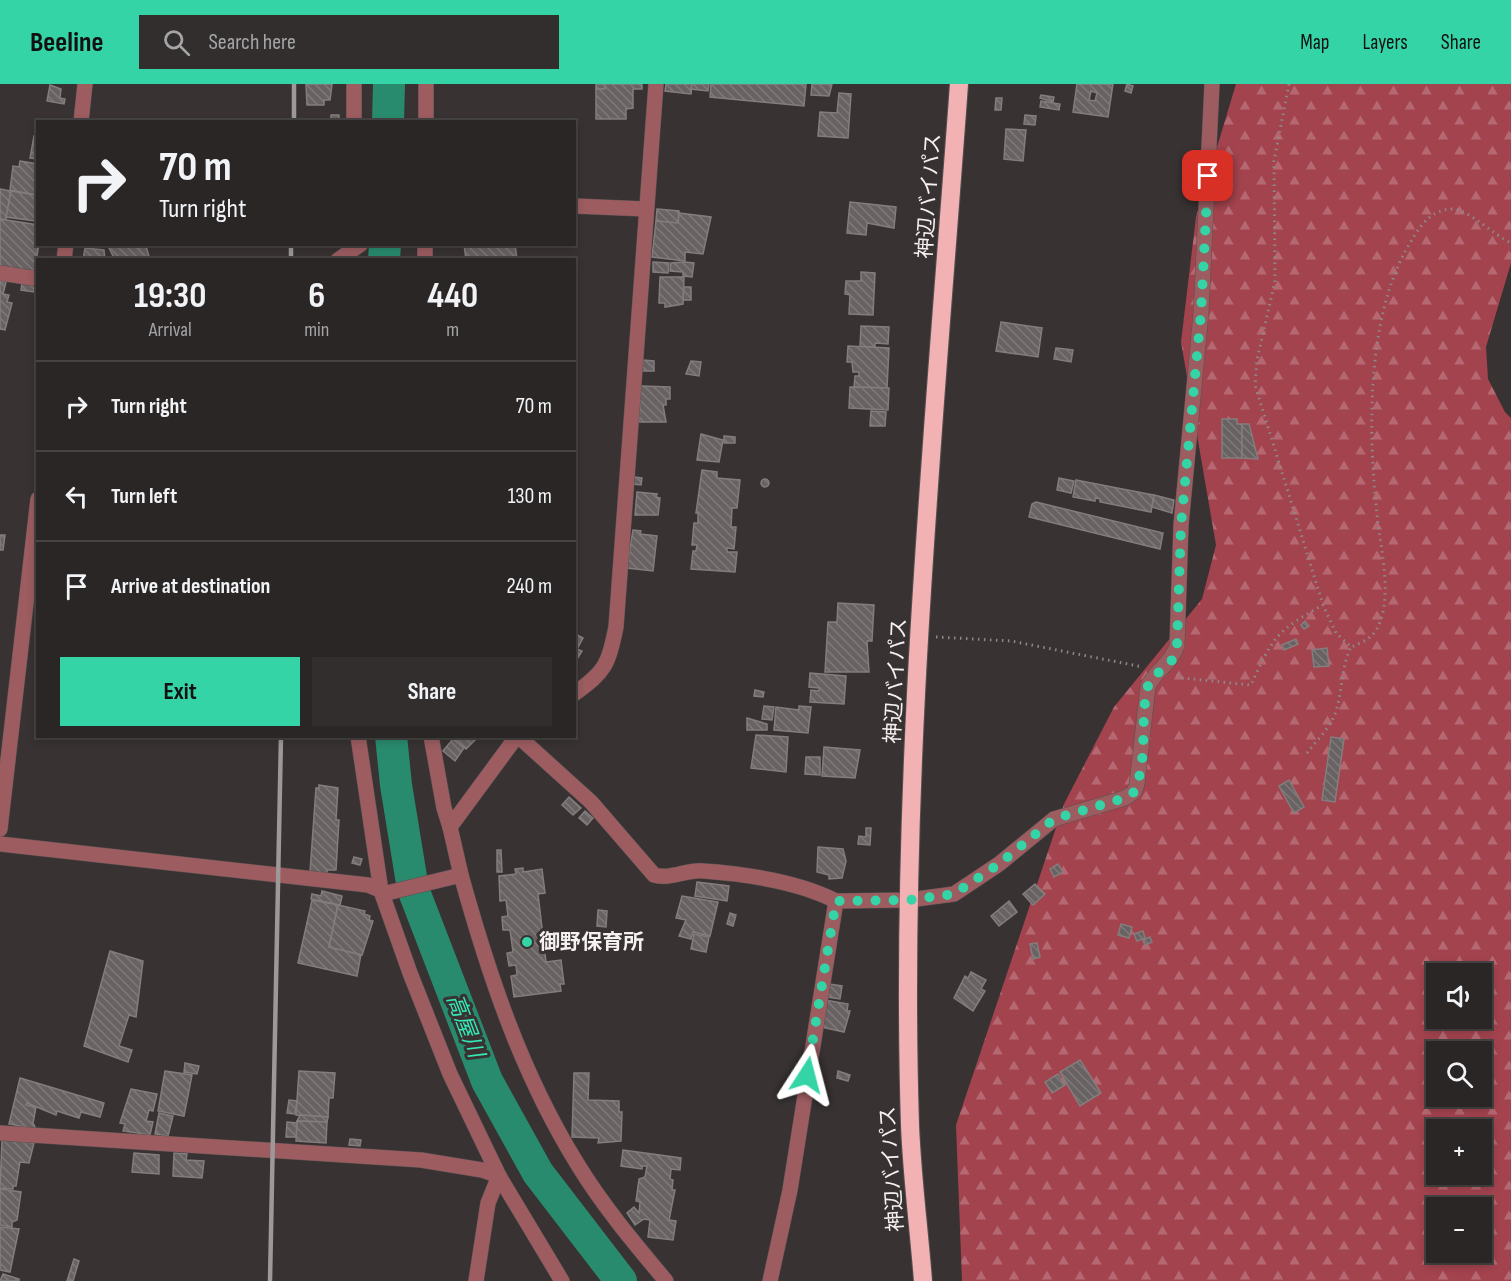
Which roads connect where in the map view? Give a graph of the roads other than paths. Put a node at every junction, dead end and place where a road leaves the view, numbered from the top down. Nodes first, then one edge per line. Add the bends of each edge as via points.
1 (85, 84) edge
2 (354, 84) edge
3 (426, 84) edge
4 (656, 84) edge
5 (959, 84) edge
6 (1212, 84) edge
7 (81, 120) edge
8 (354, 120) edge
9 (426, 120) edge
10 (576, 206) edge
11 (646, 209) junction
12 (0, 273) edge
13 (36, 279) edge
14 (36, 515) edge
15 (576, 693) edge
16 (358, 738) edge
17 (431, 738) edge
18 (517, 738) edge
19 (520, 738) edge
20 (450, 827) junction
21 (0, 829) edge
22 (0, 844) edge
23 (458, 876) junction
24 (386, 892) junction
25 (909, 900) junction
26 (836, 901) junction
27 (0, 1133) edge
28 (499, 1176) junction
29 (477, 1281) edge
30 (562, 1281) edge
31 (666, 1281) edge
32 (770, 1281) edge
33 (923, 1281) edge

1 - 7 street
2 - 8 street
3 - 9 street
4 - 11 street
5 - 25 highway, 神辺バイパス via 920,636
6 - 25 street via 1201,313 1181,525 1177,646 1148,686 1134,792 1054,819 960,891
10 - 11 street
11 - 15 street via 616,627 609,660 597,677
12 - 13 street
14 - 21 street
16 - 24 street
17 - 20 street
18 - 20 street
19 - 26 street via 591,802 654,875 665,878 702,870 804,887
20 - 23 street
22 - 24 street via 368,885
23 - 24 street
23 - 31 street via 484,960 521,1056 578,1165
24 - 28 street via 450,1074
25 - 26 street
25 - 33 highway, 神辺バイパス via 910,1127
26 - 32 street via 790,1190
27 - 28 street via 421,1160
28 - 29 street via 488,1203
28 - 30 street

